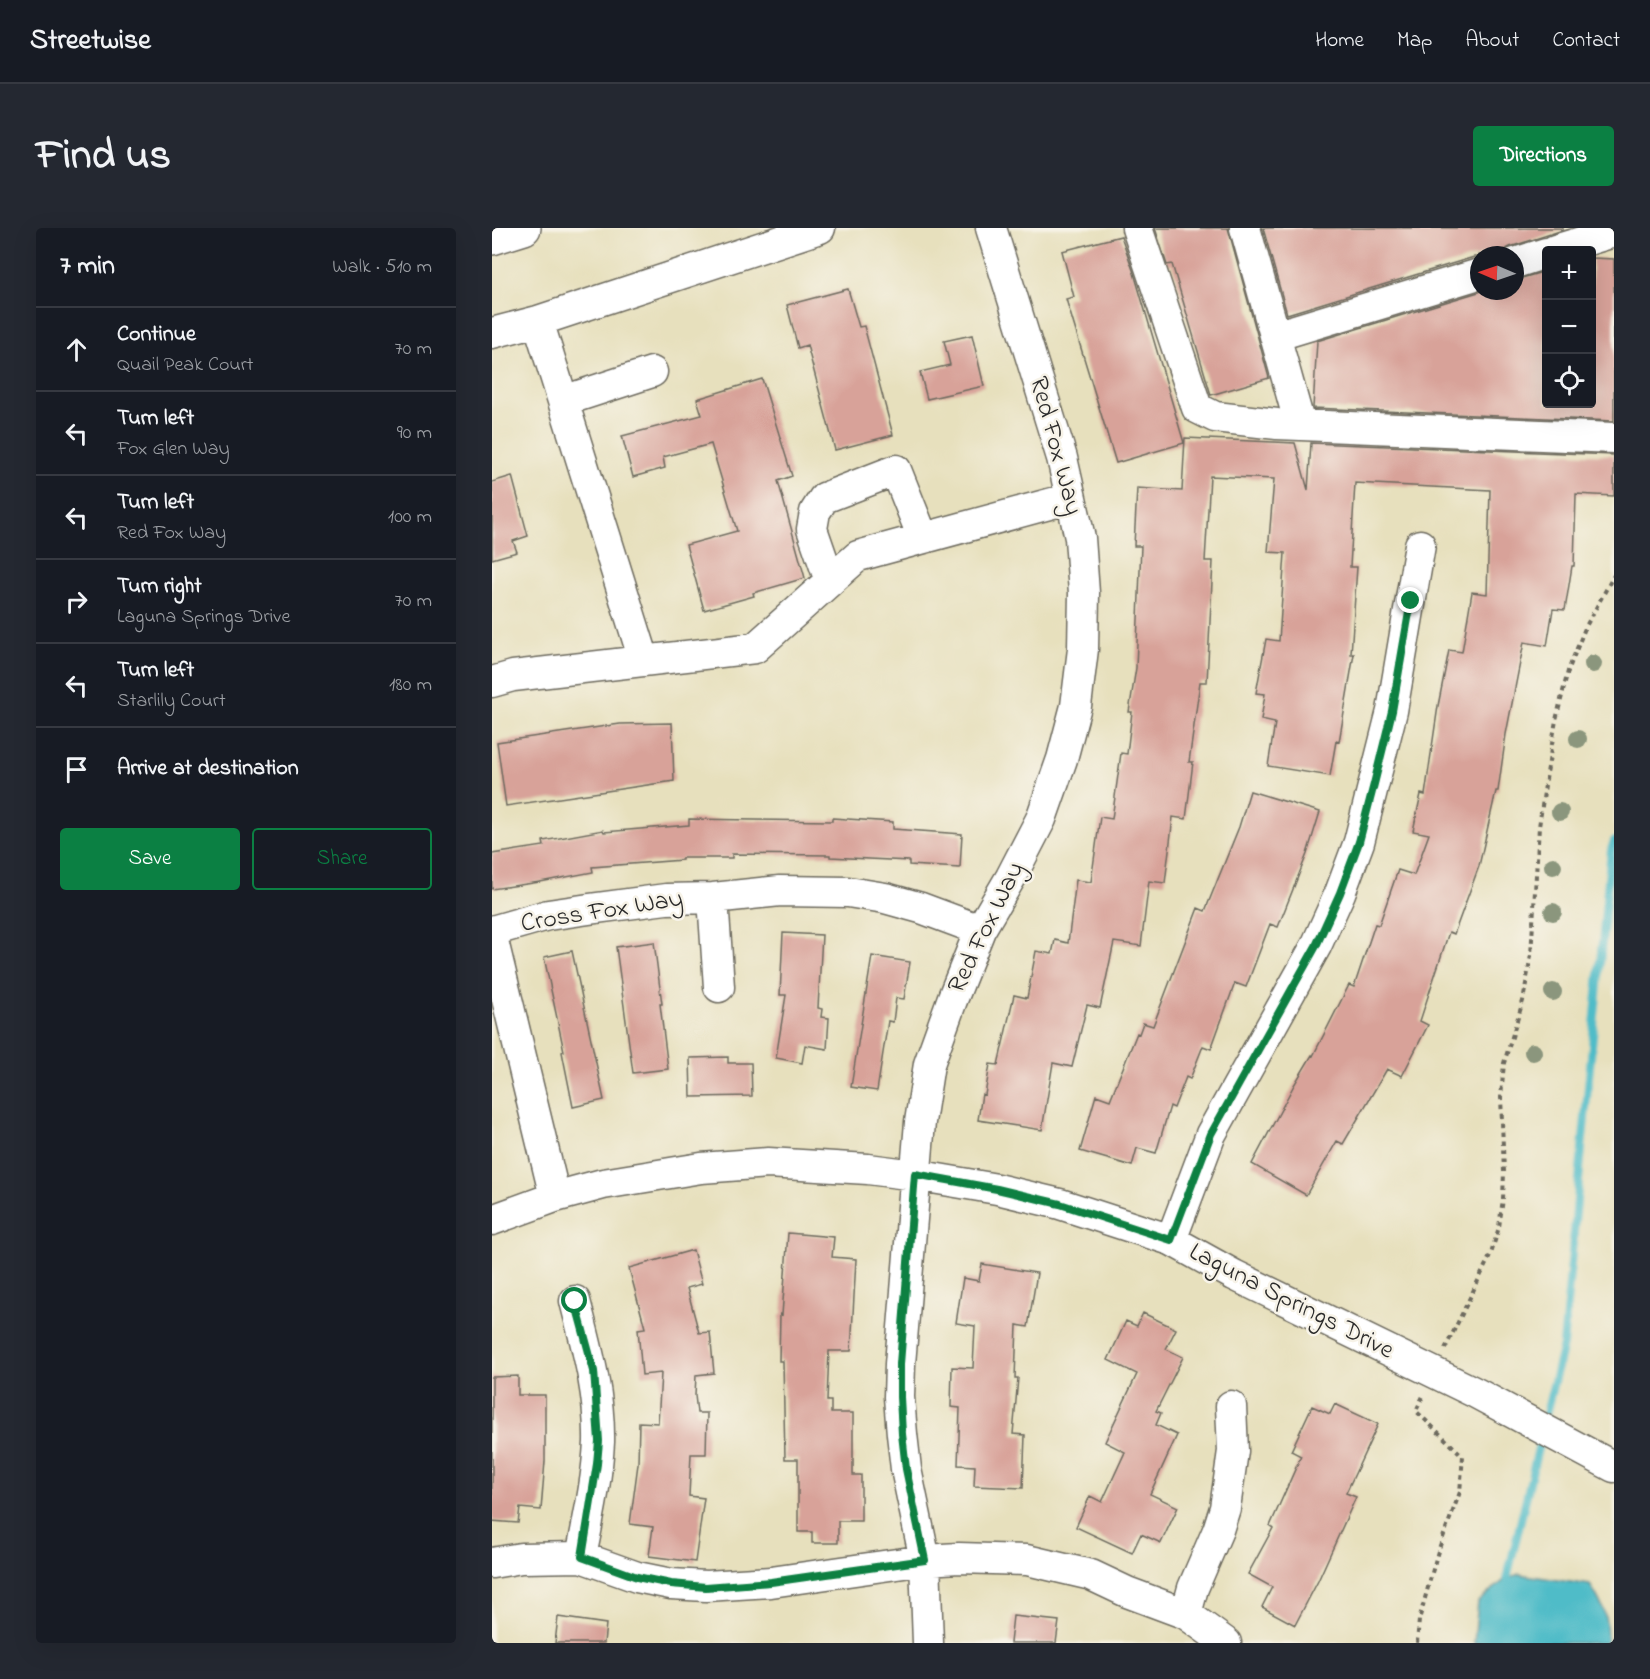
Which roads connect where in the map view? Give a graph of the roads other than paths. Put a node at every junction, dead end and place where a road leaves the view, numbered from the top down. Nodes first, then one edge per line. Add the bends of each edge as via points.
1 (524, 228) edge
2 (820, 228) edge
3 (991, 228) edge
4 (1137, 228) edge
5 (1245, 228) edge
6 (1614, 232) edge
7 (492, 238) edge
8 (1568, 246) edge
9 (1542, 254) edge
10 (1524, 260) edge
11 (1470, 277) edge
12 (538, 321) junction
13 (492, 333) edge
14 (1275, 336) junction
15 (652, 372) dead end
16 (563, 401) junction
17 (1300, 425) junction
18 (1614, 438) edge
19 (1071, 498) junction
20 (923, 538) junction
21 (1420, 545) dead end
22 (830, 581) junction
23 (644, 660) junction
24 (492, 682) edge
25 (713, 898) junction
26 (980, 930) junction
27 (492, 931) edge
28 (492, 937) edge
29 (719, 987) dead end
30 (915, 1174) junction
31 (555, 1197) junction
32 (492, 1220) edge
33 (1171, 1240) junction
34 (575, 1301) dead end
35 (1231, 1406) dead end
36 (1614, 1467) edge
37 (582, 1557) junction
38 (925, 1560) junction
39 (492, 1563) edge
40 (1186, 1614) junction
41 (928, 1643) edge
42 (1226, 1643) edge

1 - 7 highway
2 - 12 street
3 - 19 street, Red Fox Way
4 - 17 street via 1197,408 1215,417
5 - 14 street
6 - 8 street
9 - 10 street
11 - 14 street
12 - 13 street
12 - 16 street
14 - 17 street
15 - 16 street
16 - 23 street
17 - 18 street
19 - 20 street
19 - 26 street, Red Fox Way via 1080,538 1084,593 1076,706 1041,819
20 - 22 street via 858,556
20 - 22 street via 896,470 824,498 815,512 812,529
21 - 33 street via 1392,711 1359,842 1316,946 1211,1134
22 - 23 street via 754,648
23 - 24 street
25 - 26 street, Cross Fox Way via 780,891 848,892 921,908
25 - 27 street, Cross Fox Way via 666,899 548,915
25 - 29 street, Cross Fox Way
26 - 30 street, Red Fox Way via 929,1064
28 - 31 street
30 - 31 street, Laguna Springs Drive via 768,1163 701,1168 603,1184
30 - 33 street, Laguna Springs Drive via 1060,1204
30 - 38 street, Red Fox Way via 900,1397 906,1469
31 - 32 street, Laguna Springs Drive
33 - 36 street, Laguna Springs Drive
34 - 37 street via 594,1371 599,1441
35 - 40 street via 1233,1451 1225,1508
37 - 38 street via 637,1577 706,1587
37 - 39 street via 521,1558
38 - 40 street via 1027,1560 1091,1575
38 - 41 street, Red Fox Way
40 - 42 street

